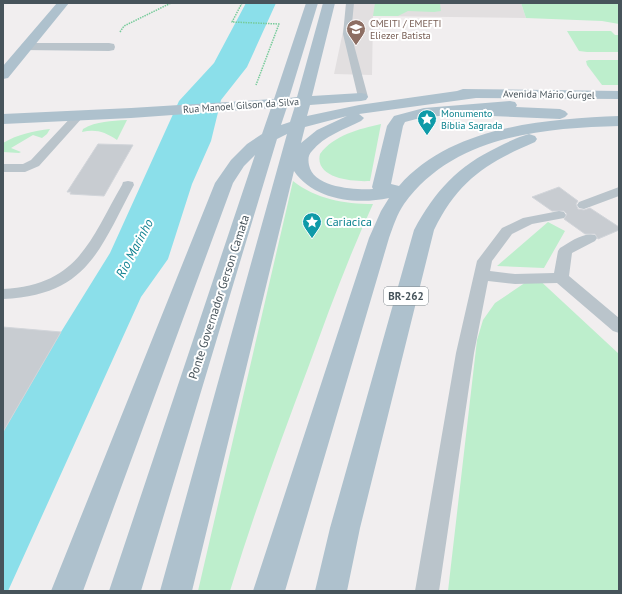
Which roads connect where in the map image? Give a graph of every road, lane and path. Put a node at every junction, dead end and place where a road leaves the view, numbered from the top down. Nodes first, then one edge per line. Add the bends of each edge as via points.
1 (62, 3) edge
2 (171, 3) edge
3 (242, 3) edge
4 (312, 3) edge
5 (328, 3) edge
6 (350, 3) edge
7 (27, 47) junction
8 (110, 47) joint
9 (3, 75) edge
10 (478, 93) junction
11 (592, 95) junction
12 (619, 95) edge
13 (363, 97) junction
14 (274, 103) junction
15 (399, 103) junction
16 (467, 110) junction
17 (79, 115) junction
18 (3, 119) edge
19 (619, 121) edge
20 (3, 168) edge
21 (128, 185) dead end
22 (401, 190) junction
23 (619, 191) edge
24 (584, 205) dead end
25 (559, 215) dead end
26 (590, 238) dead end
27 (481, 275) junction
28 (561, 278) junction
29 (3, 294) edge
30 (619, 327) edge
31 (67, 591) edge
32 (125, 591) edge
33 (176, 591) edge
34 (269, 591) edge
35 (331, 591) edge
36 (428, 591) edge

1 - 7 main road
2 - 8 path via 124,26
3 - 14 path via 232,22 279,24 253,92
4 - 32 main road, Ponte Governador Gerson Camata
5 - 33 main road
6 - 13 lane via 348,46
7 - 8 street
7 - 9 main road
10 - 11 main road, Avenida Mário Gurgel
10 - 13 main road, Rua Manoel Gilson da Silva
10 - 15 main road
11 - 12 main road, Avenida Mário Gurgel
11 - 16 main road
13 - 14 main road, Rua Manoel Gilson da Silva
14 - 17 main road, Rua Manoel Gilson da Silva
15 - 22 main road via 359,117 325,133 305,147 299,159 308,178 326,189 369,196
15 - 31 main road via 335,113 298,123 266,139 246,153 230,170
16 - 19 main road via 578,115
16 - 22 main road via 423,113 399,119 395,126 381,187
17 - 18 main road, Rua Manoel Gilson da Silva
17 - 20 lane via 35,163 25,168
19 - 22 main road via 545,126 498,136 457,151
19 - 35 main road, BR-262 via 552,132 508,147 470,169 443,196 432,212 418,250 345,528
21 - 29 lane via 91,252 77,268 44,287 18,294
22 - 34 main road via 379,238
23 - 24 lane
25 - 27 lane via 528,221 507,231 485,260
26 - 28 lane via 566,251
27 - 28 lane via 515,279
27 - 36 lane via 465,353
28 - 30 lane

